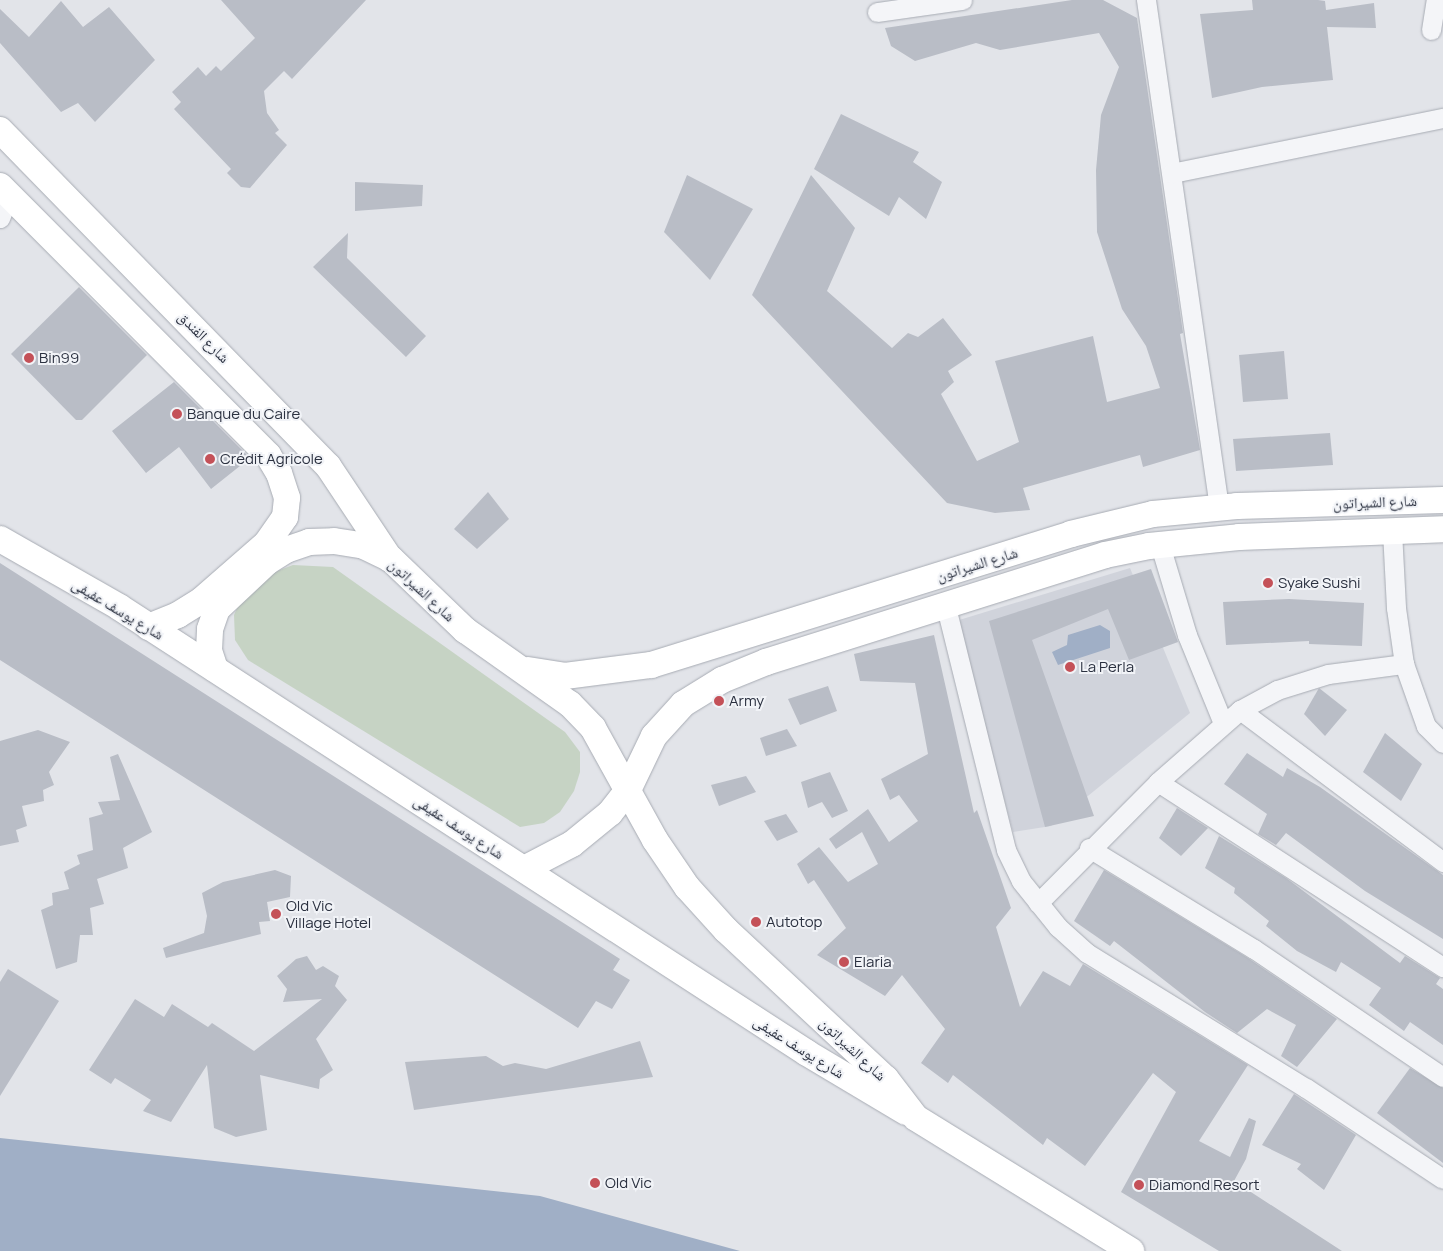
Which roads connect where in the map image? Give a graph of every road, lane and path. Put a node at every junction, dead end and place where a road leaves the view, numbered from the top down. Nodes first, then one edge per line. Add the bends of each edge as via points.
1 (962, 0) edge
2 (1146, 0) edge
3 (1436, 0) edge
4 (877, 12) dead end
5 (1431, 30) dead end
6 (1443, 118) edge
7 (0, 130) edge
8 (1172, 173) junction
9 (3, 200) edge
10 (1443, 500) edge
11 (1219, 507) junction
12 (1443, 529) edge
13 (1392, 531) junction
14 (0, 539) edge
15 (1160, 545) junction
16 (391, 559) junction
17 (229, 586) junction
18 (946, 607) junction
19 (148, 627) junction
20 (1404, 664) junction
21 (215, 669) junction
22 (520, 669) junction
23 (1240, 710) junction
24 (1223, 723) junction
25 (1443, 743) edge
26 (1158, 782) junction
27 (628, 790) junction
28 (1089, 848) junction
29 (1443, 862) edge
30 (524, 869) junction
31 (1038, 903) junction
32 (1443, 966) edge
33 (1443, 1076) edge
34 (916, 1118) junction
35 (1443, 1179) edge
36 (1131, 1251) edge

1 - 4 street
2 - 8 street
3 - 5 street
6 - 8 street
7 - 16 street, شارع الفندق via 328,466
8 - 11 street
9 - 17 street, شارع الشيراتون via 268,455 279,473 287,498 285,517
10 - 11 street, شارع الشيراتون
11 - 22 street, شارع الشيراتون via 1153,514 1112,523 651,665 565,676
12 - 13 street, شارع الشيراتون
13 - 15 street, شارع الشيراتون via 1230,538
13 - 20 street via 1396,608
14 - 19 street, شارع يوسف عفيفى
15 - 18 street, شارع الشيراتون via 1105,555
15 - 24 street via 1187,635
16 - 17 street, شارع الشيراتون via 364,546 334,540 309,542 286,550
16 - 22 street, شارع الشيراتون via 465,630
17 - 19 street via 178,615
17 - 21 street, شارع الشيراتون via 210,629 209,650
18 - 27 street, شارع الشيراتون via 766,662 722,680 683,704 654,736
18 - 31 street via 1006,850 1021,881
19 - 21 street, شارع يوسف عفيفى
20 - 23 street via 1328,674 1277,690
20 - 25 street via 1426,726
21 - 30 street, شارع يوسف عفيفى
22 - 27 street, شارع الشيراتون via 570,704 593,728
23 - 24 street
23 - 29 street
24 - 26 street
26 - 28 street
26 - 32 street
27 - 30 street, شارع الشيراتون via 592,830
27 - 34 street, شارع الشيراتون via 654,840 687,887 726,930 886,1079
28 - 31 street
28 - 33 street via 1254,949
30 - 34 street, شارع يوسف عفيفى via 807,1053
31 - 35 street via 1058,927 1087,953 1314,1093
34 - 36 street, شارع الشيراتون

